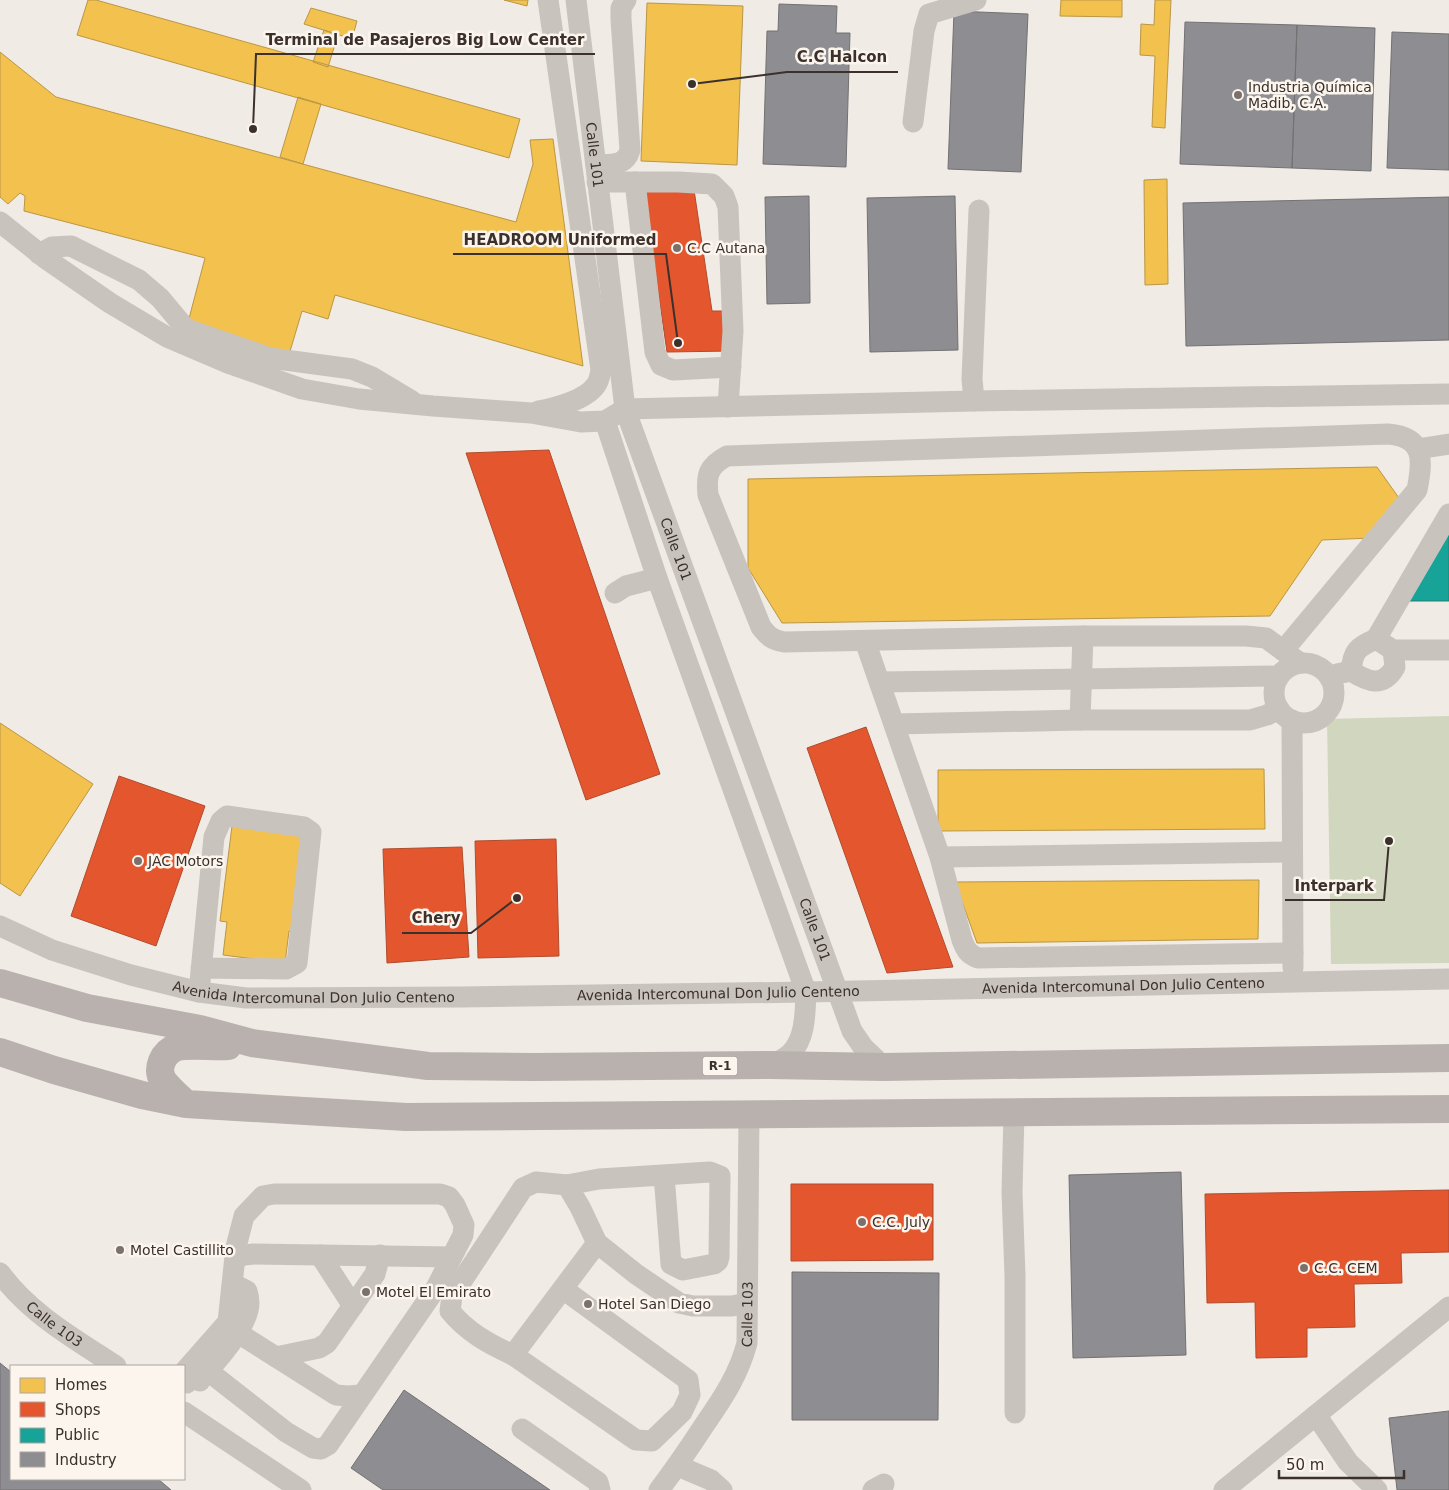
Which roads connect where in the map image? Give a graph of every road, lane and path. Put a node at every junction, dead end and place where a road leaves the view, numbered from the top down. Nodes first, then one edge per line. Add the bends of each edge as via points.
1 (548, 0) edge
2 (576, 0) edge
3 (626, 0) edge
4 (976, 0) edge
5 (581, 39) junction
6 (554, 44) junction
7 (913, 122) dead end
8 (597, 173) junction
9 (635, 182) junction
10 (979, 210) dead end
11 (0, 222) edge
12 (40, 254) junction
13 (731, 367) junction
14 (1449, 394) edge
15 (974, 400) junction
16 (417, 404) junction
17 (728, 407) junction
18 (625, 409) junction
19 (531, 412) junction
20 (604, 421) junction
21 (1449, 444) edge
22 (1418, 448) junction
23 (1449, 514) edge
24 (658, 578) junction
25 (615, 593) dead end
26 (1084, 636) junction
27 (866, 641) junction
28 (1384, 645) junction
29 (1449, 650) edge
30 (1291, 657) junction
31 (1350, 671) junction
32 (1279, 676) junction
33 (1329, 677) junction
34 (1082, 678) junction
35 (880, 682) junction
36 (1285, 715) junction
37 (1080, 720) junction
38 (894, 724) junction
39 (1292, 852) junction
40 (940, 857) junction
41 (0, 926) edge
42 (1293, 953) junction
43 (201, 968) junction
44 (1449, 979) edge
45 (1293, 982) junction
46 (0, 983) edge
47 (837, 991) junction
48 (200, 992) junction
49 (806, 992) junction
50 (252, 1043) junction
51 (0, 1052) edge
52 (1449, 1058) edge
53 (1337, 1060) junction
54 (771, 1065) junction
55 (884, 1067) junction
56 (1449, 1078) edge
57 (186, 1104) junction
58 (1449, 1109) edge
59 (1014, 1112) junction
60 (749, 1113) junction
61 (664, 1175) junction
62 (567, 1185) junction
63 (597, 1243) junction
64 (320, 1255) junction
65 (380, 1255) junction
66 (451, 1257) junction
67 (235, 1258) junction
68 (0, 1273) edge
69 (232, 1288) junction
70 (563, 1289) junction
71 (747, 1303) junction
72 (353, 1306) junction
73 (1449, 1307) edge
74 (238, 1333) junction
75 (513, 1355) junction
76 (276, 1357) junction
77 (115, 1365) edge
78 (185, 1371) edge
79 (208, 1371) junction
80 (185, 1374) edge
81 (361, 1396) junction
82 (185, 1413) edge
83 (1015, 1413) dead end
84 (1316, 1415) junction
85 (522, 1429) dead end
86 (678, 1466) junction
87 (301, 1490) edge
88 (600, 1490) edge
89 (659, 1490) edge
90 (722, 1490) edge
91 (1224, 1490) edge
92 (1377, 1490) edge

1 - 6 street
2 - 5 street, Calle 101
3 - 8 street via 621,19 630,150 623,162
4 - 7 street via 929,14
5 - 6 street
5 - 8 street, Calle 101
6 - 19 street via 601,370 596,386 582,397 563,406
8 - 9 street
8 - 18 street, Calle 101
9 - 13 street via 655,352 661,365 673,370
9 - 13 street via 712,184 724,196 728,207
10 - 15 street via 972,379
11 - 12 street
12 - 16 street via 110,303 167,337 228,363 302,389 359,399
12 - 16 street via 52,247 71,246 139,280 160,298 186,329 270,358 352,369 372,376
13 - 17 street
14 - 15 street
15 - 17 street
16 - 19 street
17 - 18 street
18 - 20 street
18 - 47 street, Calle 101
19 - 20 street via 581,422
20 - 24 street, Calle 101
21 - 22 street
22 - 27 street via 1414,441 1402,435 1388,434 727,456 716,462 707,480 708,495 761,626 769,637 784,642
22 - 30 street via 1421,470 1417,490
23 - 28 street
24 - 25 street via 626,586
24 - 49 street, Calle 101
26 - 27 street
26 - 30 street via 1266,638
26 - 34 street
27 - 35 street
28 - 29 street
28 - 31 street via 1362,645 1352,657
28 - 31 street via 1395,667 1389,677 1379,681 1363,679
30 - 32 street via 1291,665
30 - 33 street via 1316,665
31 - 33 street
32 - 34 street
32 - 36 street via 1274,692
33 - 36 street via 1334,693 1324,715 1300,723
34 - 35 street
34 - 37 street
35 - 38 street
36 - 37 street via 1250,720
36 - 39 street
37 - 38 street
38 - 40 street
39 - 40 street
39 - 42 street
40 - 42 street via 962,940 969,954 978,958
41 - 48 street, Avenida Intercomunal Don Julio Centeno via 52,950 132,976
42 - 45 street
43 - 43 street via 286,969 297,964 311,832 308,829 227,816 221,821 214,836
43 - 48 street
44 - 45 street, Avenida Intercomunal Don Julio Centeno
45 - 47 street, Avenida Intercomunal Don Julio Centeno
46 - 50 main road, R-1 via 87,1008 200,1029
47 - 49 street, Avenida Intercomunal Don Julio Centeno
47 - 55 street, Calle 101 via 852,1030 863,1047
48 - 49 street, Avenida Intercomunal Don Julio Centeno via 246,998
49 - 54 street, Calle 101 via 799,1042 790,1054
50 - 54 main road, R-1 via 428,1066
50 - 57 main road via 171,1050 162,1059 160,1071 163,1080
51 - 57 main road via 142,1095
52 - 53 main road, R-1
53 - 55 main road, R-1
53 - 56 main road
54 - 55 main road, R-1
57 - 60 main road via 406,1117
58 - 59 main road
59 - 60 main road
59 - 83 street
60 - 71 street, Calle 103
61 - 61 street via 672,1264 683,1270 714,1264 719,1257 720,1176 710,1172
61 - 62 street via 598,1179
62 - 63 street
62 - 75 street via 536,1182 523,1188 452,1296 450,1311 461,1324 491,1346
63 - 70 street
63 - 71 street via 679,1302 693,1306
64 - 65 street
64 - 67 street via 254,1254
64 - 72 street
65 - 66 street
65 - 72 street via 375,1274
66 - 67 street via 463,1235 464,1225 449,1197 440,1194 274,1194 263,1196 244,1216
66 - 81 street via 436,1288
67 - 69 street
68 - 77 street, Calle 103 via 38,1313
69 - 74 street via 247,1291 249,1303
69 - 78 street via 228,1322
70 - 75 street
70 - 75 street via 688,1380 690,1395 682,1412 652,1441 636,1440
71 - 86 street, Calle 103 via 747,1343 742,1363
72 - 76 street via 320,1348
73 - 84 street
74 - 76 street
74 - 79 street
76 - 81 street via 336,1395
79 - 80 street via 193,1387
79 - 81 street via 286,1432 312,1448 328,1445
82 - 87 street
84 - 91 street
84 - 92 street via 1348,1462
85 - 88 street via 598,1482
86 - 89 street, Calle 103
86 - 90 street via 711,1480

